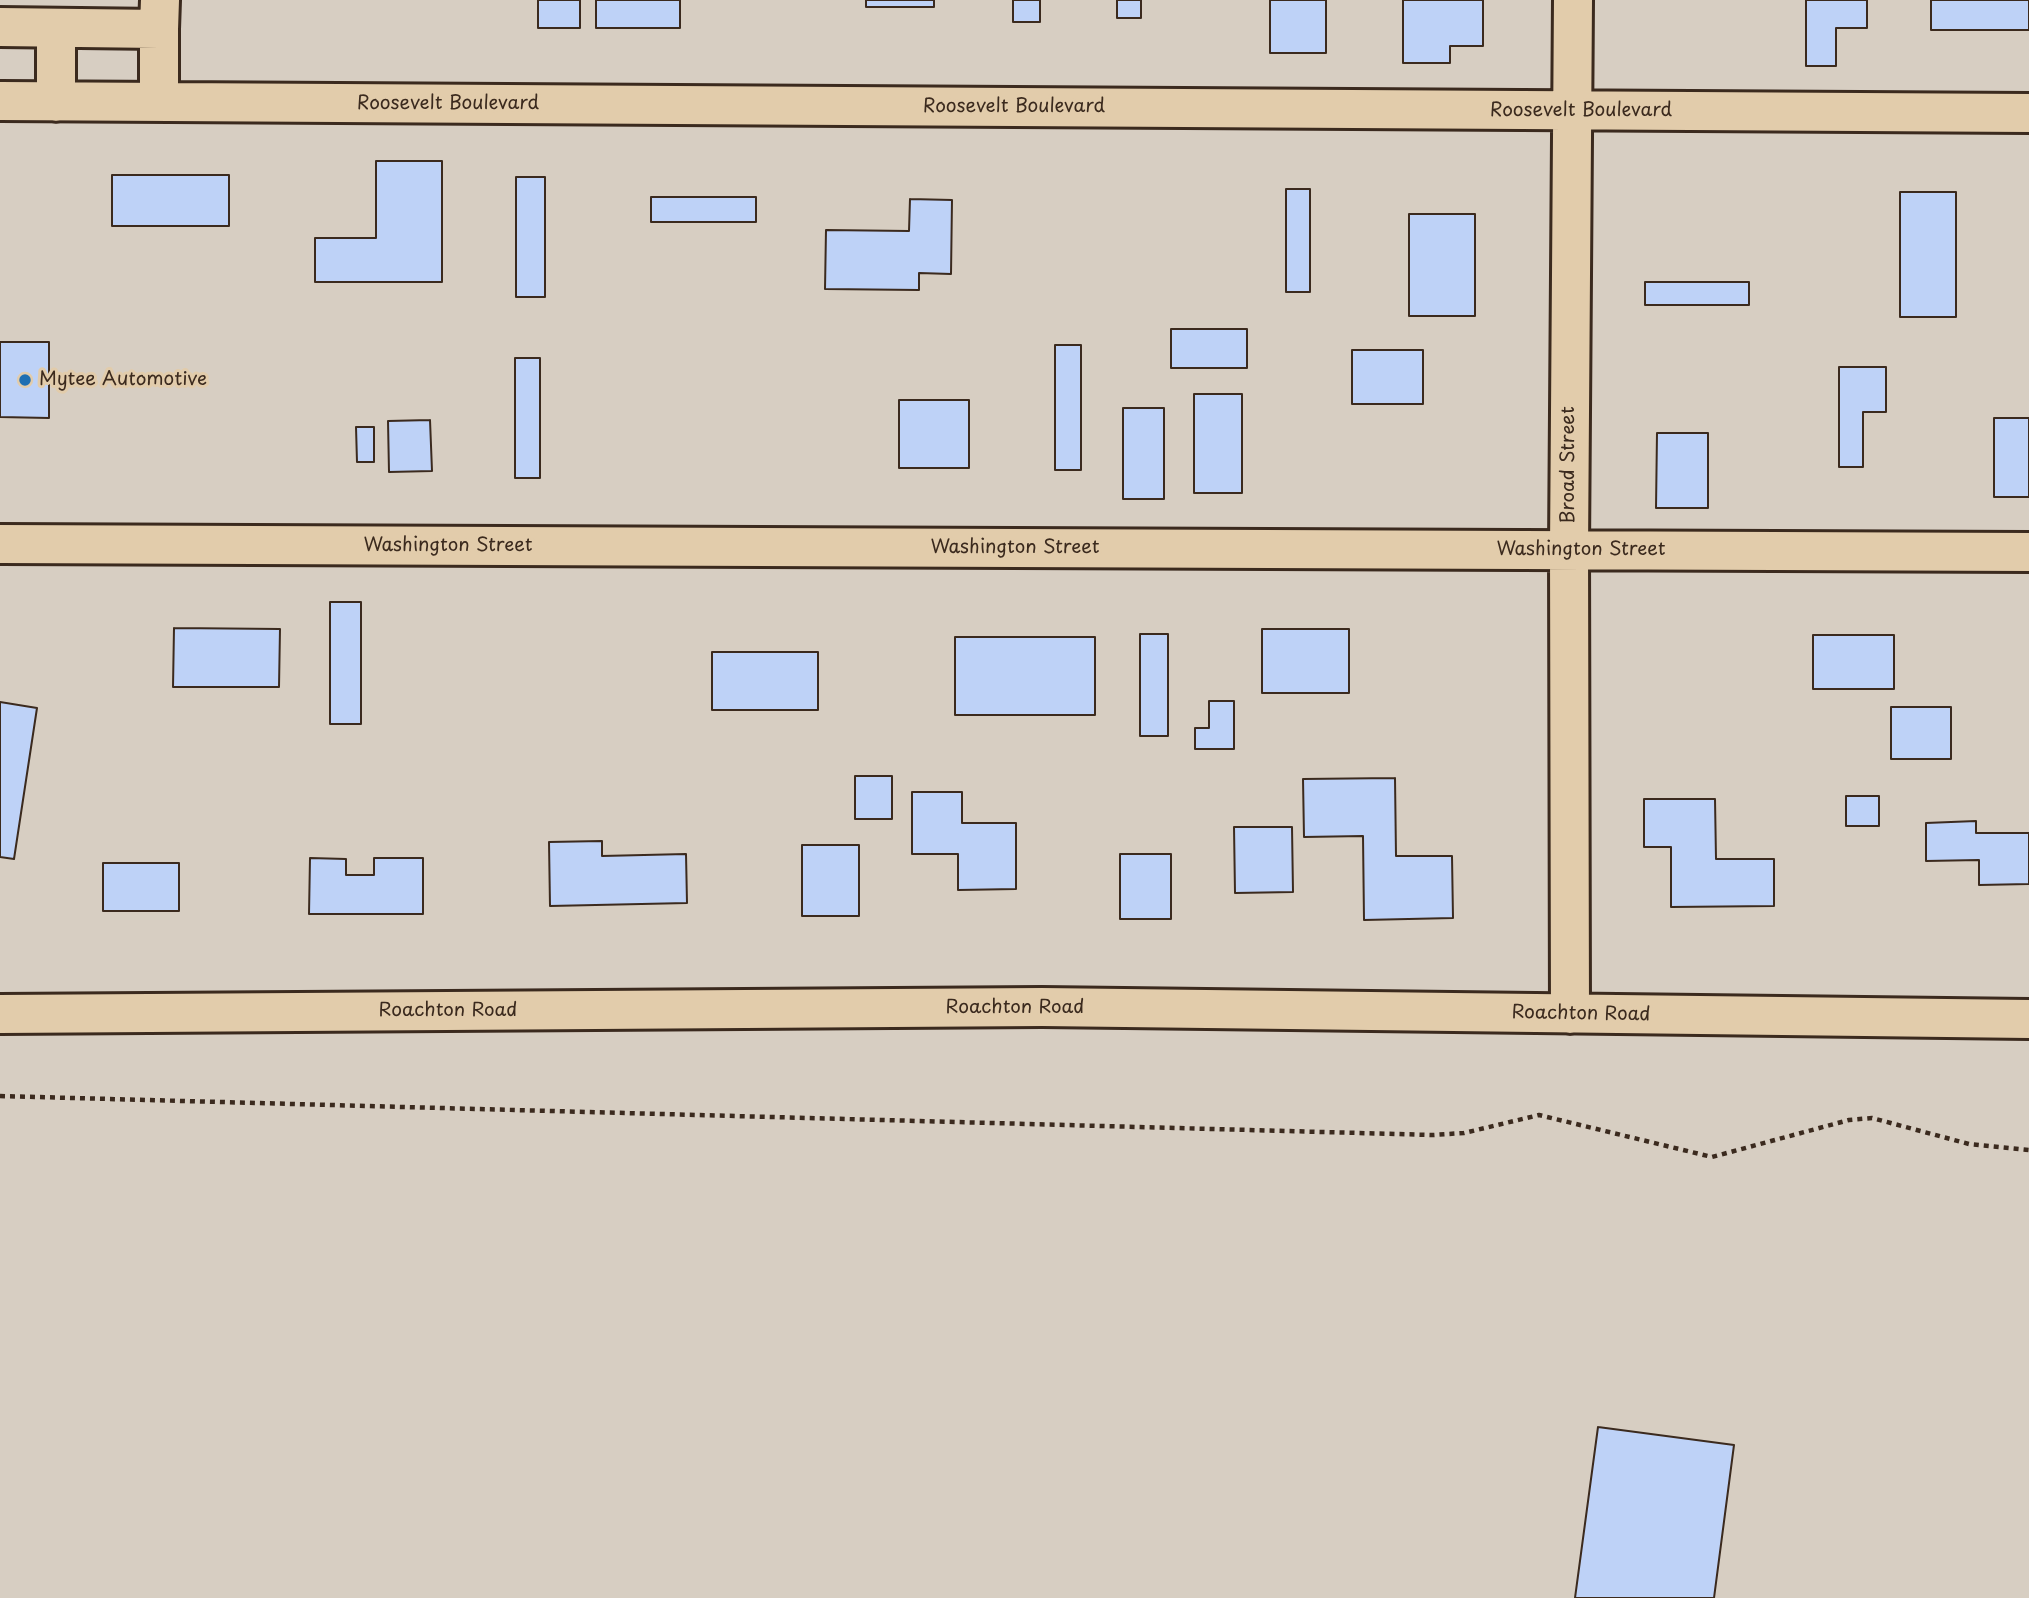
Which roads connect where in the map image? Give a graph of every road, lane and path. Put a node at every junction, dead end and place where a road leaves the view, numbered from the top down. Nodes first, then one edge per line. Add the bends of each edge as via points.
1 (1573, 0) edge
2 (159, 15) edge
3 (0, 27) edge
4 (56, 28) junction
5 (0, 101) edge
6 (56, 102) junction
7 (159, 102) junction
8 (1572, 111) junction
9 (2029, 113) edge
10 (0, 544) edge
11 (1569, 550) junction
12 (2029, 552) edge
13 (0, 1014) edge
14 (1570, 1014) junction
15 (2029, 1019) edge
16 (0, 1096) edge
17 (2029, 1150) edge

1 - 8 street, Broad Street
2 - 4 street
2 - 7 street
3 - 4 street
4 - 6 street
5 - 6 street, Roosevelt Boulevard
6 - 7 street, Roosevelt Boulevard
7 - 8 street, Roosevelt Boulevard
8 - 9 street, Roosevelt Boulevard
8 - 11 street, Broad Street
10 - 11 street, Washington Street
11 - 12 street, Washington Street
11 - 14 street, Broad Street
13 - 14 street, Roachton Road via 1042,1007
14 - 15 street, Roachton Road
16 - 17 path via 1433,1135 1464,1133 1539,1115 1712,1157 1849,1120 1872,1118 1969,1144

